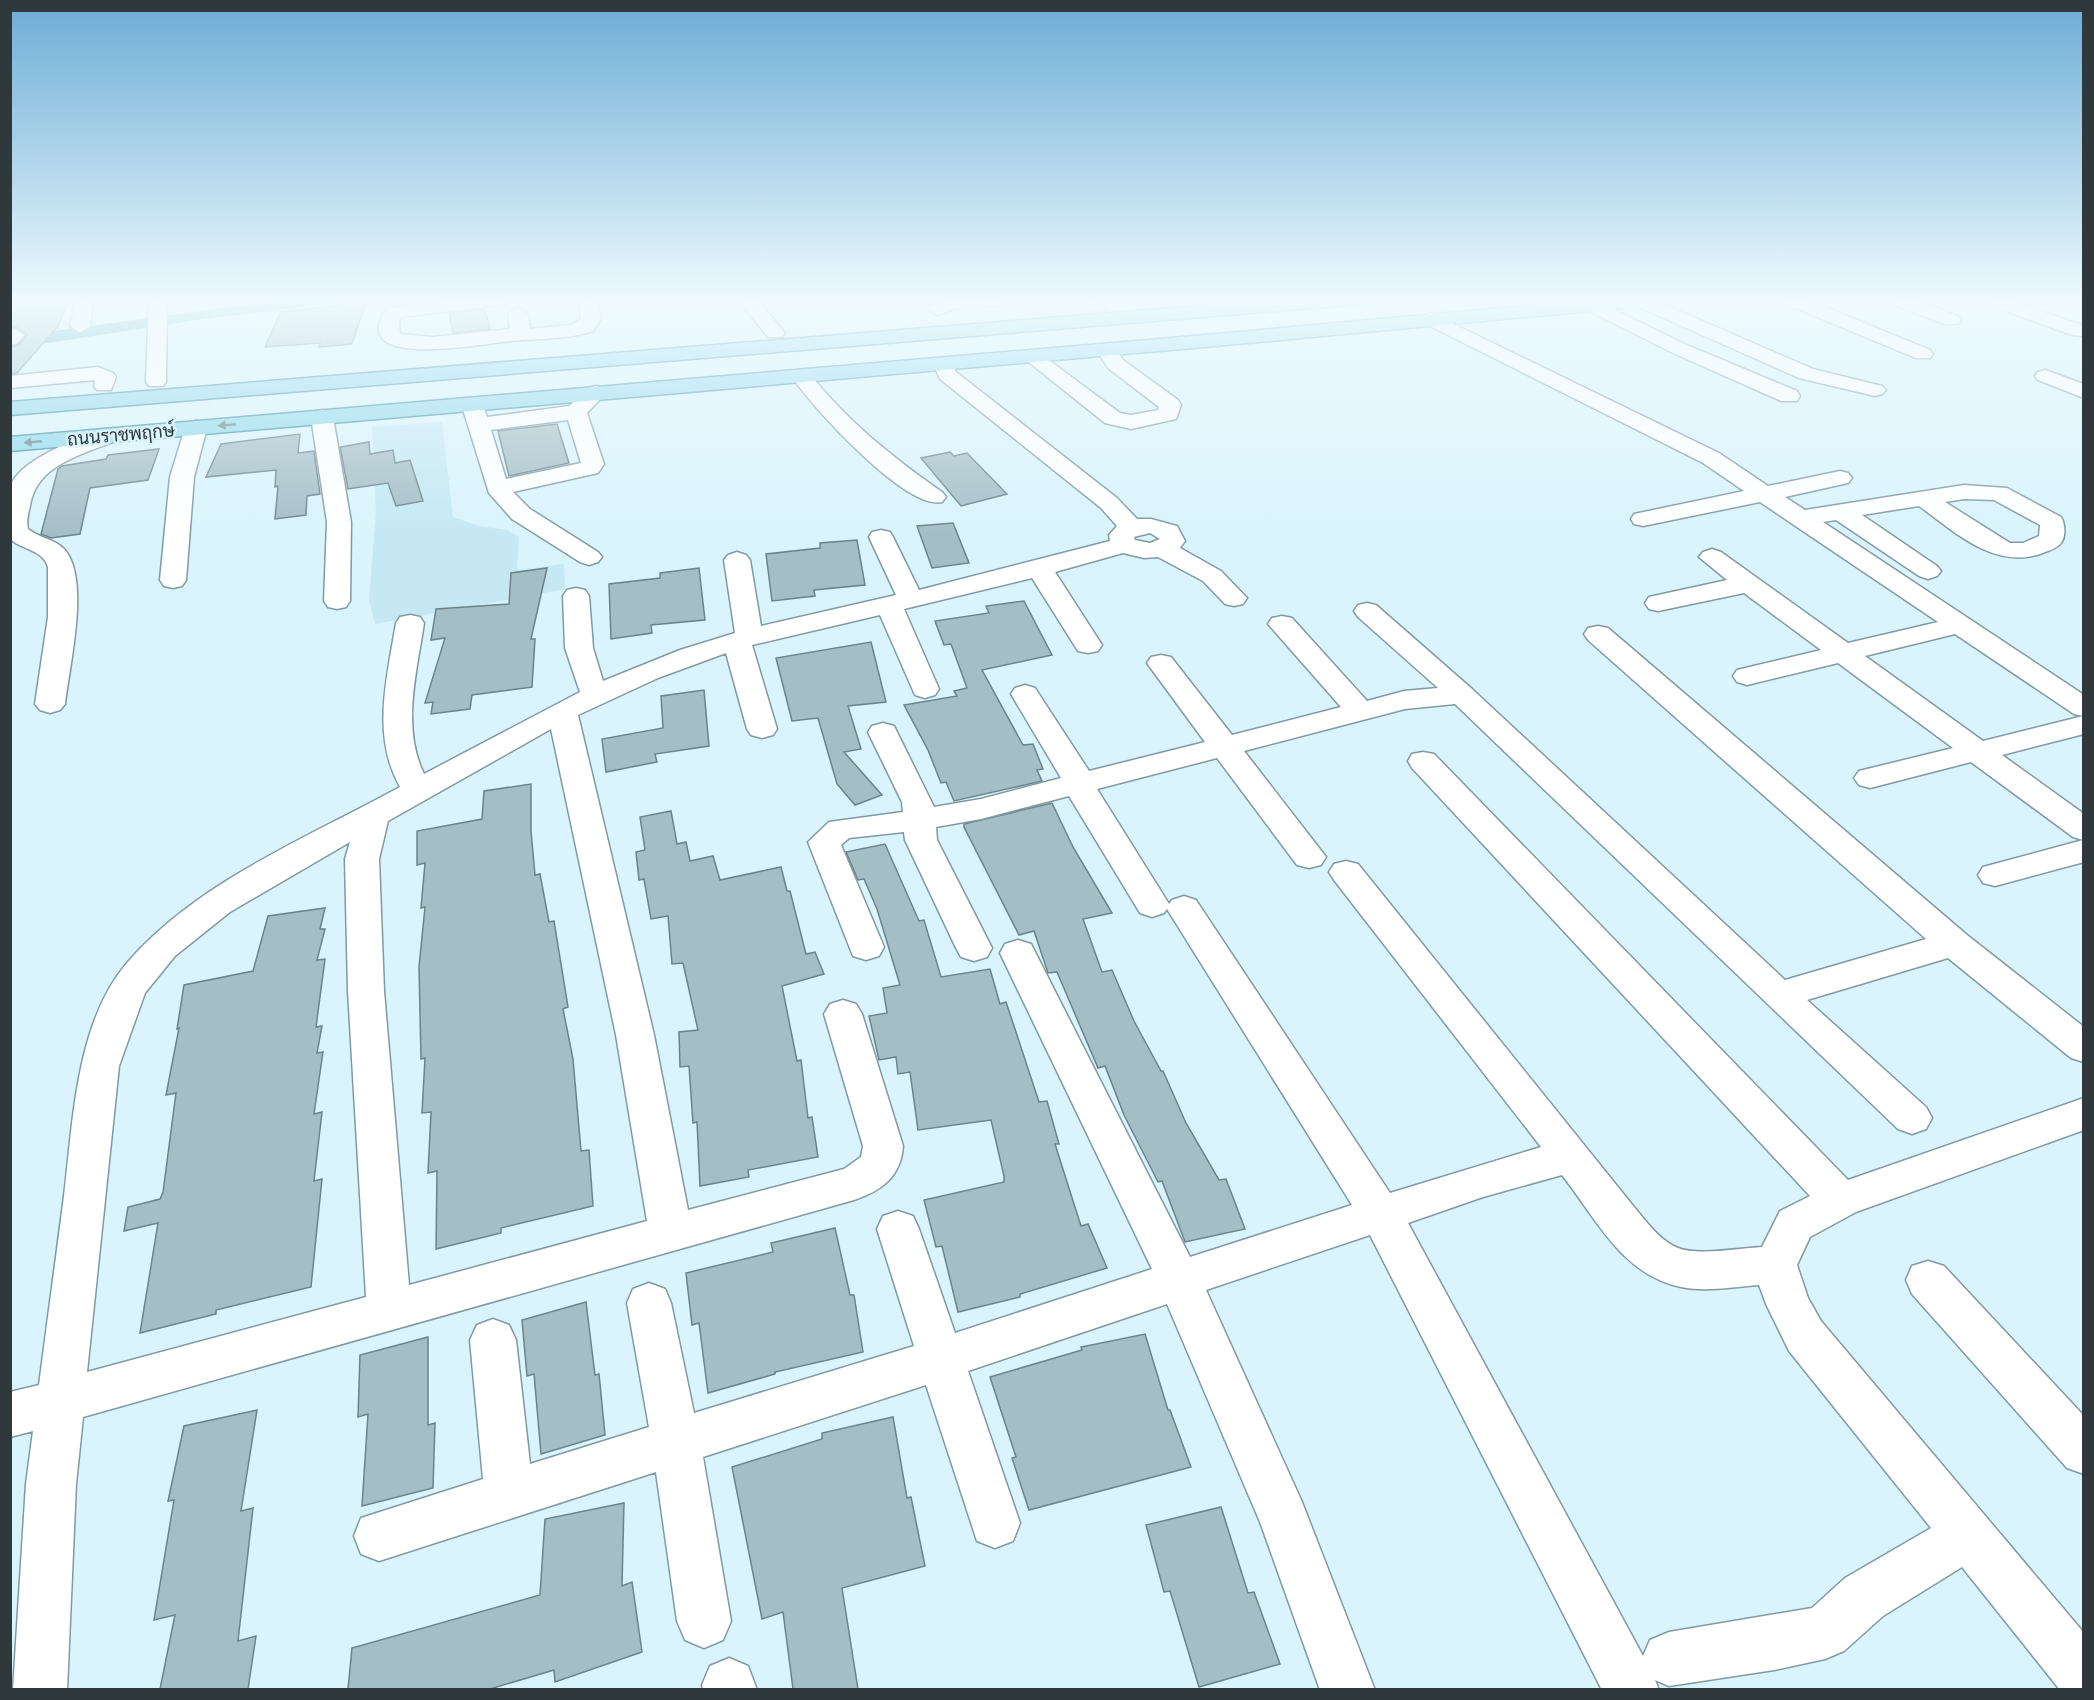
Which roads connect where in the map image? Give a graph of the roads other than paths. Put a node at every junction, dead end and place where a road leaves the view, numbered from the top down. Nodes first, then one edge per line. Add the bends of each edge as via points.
1 (56, 377) edge
2 (106, 377) edge
3 (156, 377) edge
4 (197, 377) edge
5 (394, 377) edge
6 (614, 377) edge
7 (797, 377) edge
8 (802, 377) edge
9 (950, 377) edge
10 (1060, 377) edge
11 (1138, 377) edge
12 (1550, 377) edge
13 (1746, 377) edge
14 (1820, 377) edge
15 (2048, 377) edge
16 (10, 382) edge
17 (156, 382) junction
18 (104, 386) junction
19 (1875, 390) dead end
20 (596, 392) junction
21 (2084, 392) edge
22 (10, 394) edge
23 (1789, 396) dead end
24 (472, 403) junction
25 (10, 409) edge
26 (576, 412) junction
27 (322, 417) junction
28 (480, 425) junction
29 (10, 428) edge
30 (196, 428) junction
31 (107, 436) junction
32 (10, 444) edge
33 (1840, 478) dead end
34 (497, 488) junction
35 (1767, 494) junction
36 (934, 497) dead end
37 (1924, 498) dead end
38 (1839, 511) junction
39 (1802, 518) junction
40 (1643, 519) dead end
41 (1128, 536) junction
42 (881, 537) dead end
43 (589, 557) dead end
44 (1712, 557) dead end
45 (737, 560) dead end
46 (1040, 569) junction
47 (1928, 571) dead end
48 (173, 580) dead end
49 (1748, 584) junction
50 (576, 596) dead end
51 (1234, 598) dead end
52 (337, 601) dead end
53 (900, 602) junction
54 (1658, 603) dead end
55 (1367, 611) dead end
56 (410, 623) dead end
57 (1282, 624) dead end
58 (1959, 625) junction
59 (1598, 634) dead end
60 (743, 639) junction
61 (1088, 645) dead end
62 (1840, 653) junction
63 (1161, 663) dead end
64 (1747, 676) dead end
65 (925, 689) dead end
66 (1024, 694) dead end
67 (1462, 695) junction
68 (596, 696) junction
69 (50, 704) dead end
70 (2084, 708) edge
71 (1360, 711) junction
72 (562, 712) junction
73 (2084, 725) edge
74 (762, 729) dead end
75 (883, 732) dead end
76 (1224, 746) junction
77 (1976, 752) junction
78 (1423, 761) dead end
79 (1870, 778) dead end
80 (1079, 783) junction
81 (417, 790) junction
82 (373, 815) junction
83 (920, 820) junction
84 (2084, 830) edge
85 (2084, 851) edge
86 (1309, 857) dead end
87 (1346, 872) dead end
88 (1995, 875) dead end
89 (1954, 944) junction
90 (866, 947) dead end
91 (974, 948) dead end
92 (1018, 953) dead end
93 (1778, 995) junction
94 (843, 1014) dead end
95 (2084, 1048) edge
96 (2084, 1114) edge
97 (1912, 1118) dead end
98 (1571, 1156) junction
99 (1841, 1200) junction
100 (1381, 1214) junction
101 (898, 1229) dead end
102 (671, 1235) junction
103 (1775, 1265) junction
104 (1928, 1280) dead end
105 (1180, 1281) junction
106 (649, 1303) dead end
107 (389, 1310) junction
108 (493, 1340) dead end
109 (940, 1359) junction
110 (59, 1401) junction
111 (10, 1415) edge
112 (676, 1441) junction
113 (2084, 1451) edge
114 (509, 1496) junction
115 (995, 1523) dead end
116 (379, 1536) dead end
117 (1967, 1536) junction
118 (704, 1621) dead end
119 (1650, 1674) edge
120 (2084, 1676) edge
121 (40, 1689) edge
122 (1348, 1689) edge

1 - 16 street
2 - 18 street
3 - 17 street
4 - 17 main road
5 - 25 main road, ถนนราชพฤกษ์
6 - 29 main road, ถนนราชพฤกษ์
7 - 20 main road, ถนนราชพฤกษ์
8 - 36 street via 840,426
9 - 41 street via 1108,503
10 - 11 street via 1098,408 1122,421 1168,414 1170,405
12 - 35 street via 1682,442
13 - 23 street
14 - 19 street
15 - 21 street
17 - 18 main road
18 - 22 main road
20 - 24 main road, ถนนราชพฤกษ์
20 - 26 street
24 - 27 main road, ถนนราชพฤกษ์
24 - 28 street
26 - 28 street
26 - 34 street via 593,464 590,468
27 -> 30 main road, ถนนราชพฤกษ์
27 - 52 street via 339,522
28 - 34 street
30 - 31 main road, ถนนราชพฤกษ์
30 - 48 street via 182,477
31 -> 32 main road, ถนนราชพฤกษ์
31 - 69 street via 38,468 21,489 14,525 30,542 50,548 61,567 61,615
33 - 35 street
34 - 43 street via 521,514
35 - 39 street
35 - 40 street
37 - 38 street
38 - 39 street
38 - 47 street
39 - 58 street
41 - 46 street
41 - 51 street via 1142,551 1162,549 1212,576
42 - 53 street
44 - 49 street
45 - 60 street
46 - 53 street
46 - 61 street
49 - 54 street
49 - 62 street
50 - 68 street via 582,670
53 - 60 street
53 - 65 street
55 - 67 street
56 - 81 street via 399,732 403,760
57 - 71 street
58 - 62 street
58 - 70 street
59 - 89 street
60 - 68 street via 690,656
60 - 74 street
62 - 64 street
62 - 77 street
63 - 76 street
66 - 80 street
67 - 71 street via 1404,700
67 - 93 street
68 - 72 street
71 - 76 street
72 - 81 street
72 - 102 street via 635,1035
73 - 77 street
75 - 83 street via 918,802
76 - 80 street
76 - 86 street
77 - 79 street
77 - 84 street
78 - 99 street
80 - 83 street via 981,809
80 - 100 street via 1086,800 1168,907
81 - 82 street
82 - 107 street via 362,859 366,991
82 - 110 street via 194,920 136,976 115,1020 100,1066
83 - 90 street via 840,829 824,842
83 - 91 street via 921,840
85 - 88 street
87 - 98 street
89 - 93 street
89 - 95 street
92 - 105 street
93 - 97 street
94 - 102 street via 884,1146 883,1161 871,1174 854,1183
96 - 99 street
98 - 100 street
98 - 103 street via 1621,1224 1651,1254 1680,1269
99 - 103 street via 1795,1224
100 - 105 street
100 - 119 street
101 - 109 street
102 - 107 street
103 - 117 street via 1788,1304 1805,1336
104 - 113 street
105 - 109 street
105 - 122 street via 1284,1520
106 - 112 street
107 - 110 street
108 - 114 street
109 - 112 street
109 - 115 street
110 - 111 street
110 - 121 street via 45,1560
112 - 114 street
112 - 118 street
114 - 116 street
117 - 119 street via 1864,1597 1826,1632
117 - 120 street

